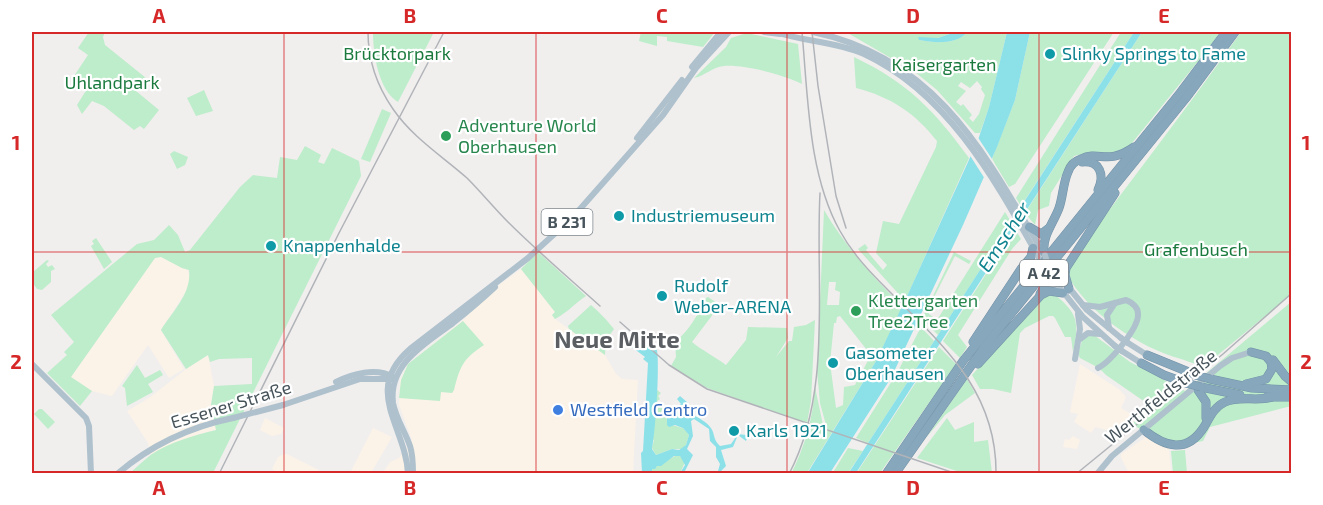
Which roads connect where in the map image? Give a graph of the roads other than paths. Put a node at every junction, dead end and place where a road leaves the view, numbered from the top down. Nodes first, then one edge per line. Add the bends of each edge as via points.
1 (724, 32) edge
2 (764, 32) edge
3 (776, 32) edge
4 (813, 32) edge
5 (1226, 32) edge
6 (1235, 32) edge
7 (783, 34) junction
8 (859, 46) junction
9 (852, 50) junction
10 (970, 141) junction
11 (1142, 141) junction
12 (1130, 168) junction
13 (1094, 199) junction
14 (1052, 225) junction
15 (1025, 226) junction
16 (1072, 256) junction
17 (1046, 261) junction
18 (1066, 291) junction
19 (1116, 302) junction
20 (1032, 305) junction
21 (1083, 305) junction
22 (1077, 310) junction
23 (1110, 330) junction
24 (1101, 334) junction
25 (1078, 342) junction
26 (1251, 352) junction
27 (1147, 355) joint
28 (1075, 359) dead end
29 (963, 361) junction
30 (1141, 363) joint
31 (32, 364) edge
32 (1098, 368) dead end
33 (392, 378) junction
34 (962, 380) junction
35 (1292, 382) edge
36 (1235, 385) junction
37 (1199, 388) junction
38 (1292, 390) edge
39 (1272, 397) junction
40 (1292, 397) edge
41 (1146, 428) junction
42 (1202, 429) junction
43 (408, 452) junction
44 (91, 473) edge
45 (117, 474) edge
46 (408, 474) edge
47 (413, 474) edge
48 (886, 474) edge
49 (895, 474) edge
50 (1097, 474) edge

1 - 33 main road, B 231 via 573,217 414,352
2 - 7 main road
3 - 7 main road
4 - 8 main road
5 - 11 highway, A 42
6 - 12 highway, A 42
7 - 9 main road
8 - 9 main road
8 - 10 main road via 923,84 948,107
9 - 10 main road via 885,66 926,94
10 - 15 main road
11 - 13 highway, A 42
11 - 14 highway via 1118,157 1087,157 1075,163 1068,171
12 - 16 highway
12 - 34 highway, A 42 via 1016,307
13 - 17 highway via 1102,173 1094,164 1082,162 1070,174
13 - 29 highway, A 42
14 - 15 highway via 1043,234
14 - 17 highway via 1045,240
15 - 17 main road
16 - 17 highway via 1064,262
16 - 18 highway via 1065,271
17 - 18 main road
17 - 20 highway via 1044,289
17 - 29 highway via 1031,257 1021,269
18 - 20 highway via 1047,291
18 - 21 main road
18 - 22 main road
19 - 21 main road via 1100,307
19 - 23 main road via 1107,315
19 - 32 main road via 1131,302 1138,318 1111,358
20 - 34 highway
21 - 23 main road
22 - 24 main road
22 - 25 main road via 1081,325
23 - 27 main road, bridge
24 - 25 main road via 1088,333
24 - 30 main road, bridge
25 - 28 main road
26 - 35 highway via 1266,354
26 - 36 highway via 1268,357 1273,366 1271,374 1257,383
26 - 41 main road, Werthfeldstraße via 1222,364
27 - 36 highway, bridge via 1196,375
29 - 48 highway, A 42
30 - 37 highway, bridge
31 - 44 main road via 87,419
33 - 43 main road via 395,410
33 - 45 main road, Essener Straße, bridge via 360,376 283,405 210,423 176,435
34 - 49 highway, A 42
36 - 38 highway
37 - 39 highway
37 - 42 highway via 1207,405
39 - 40 highway
39 - 42 highway via 1227,401 1214,411
41 - 42 highway via 1170,444 1185,442
41 - 50 main road, Werthfeldstraße
43 - 46 main road
43 - 47 main road

